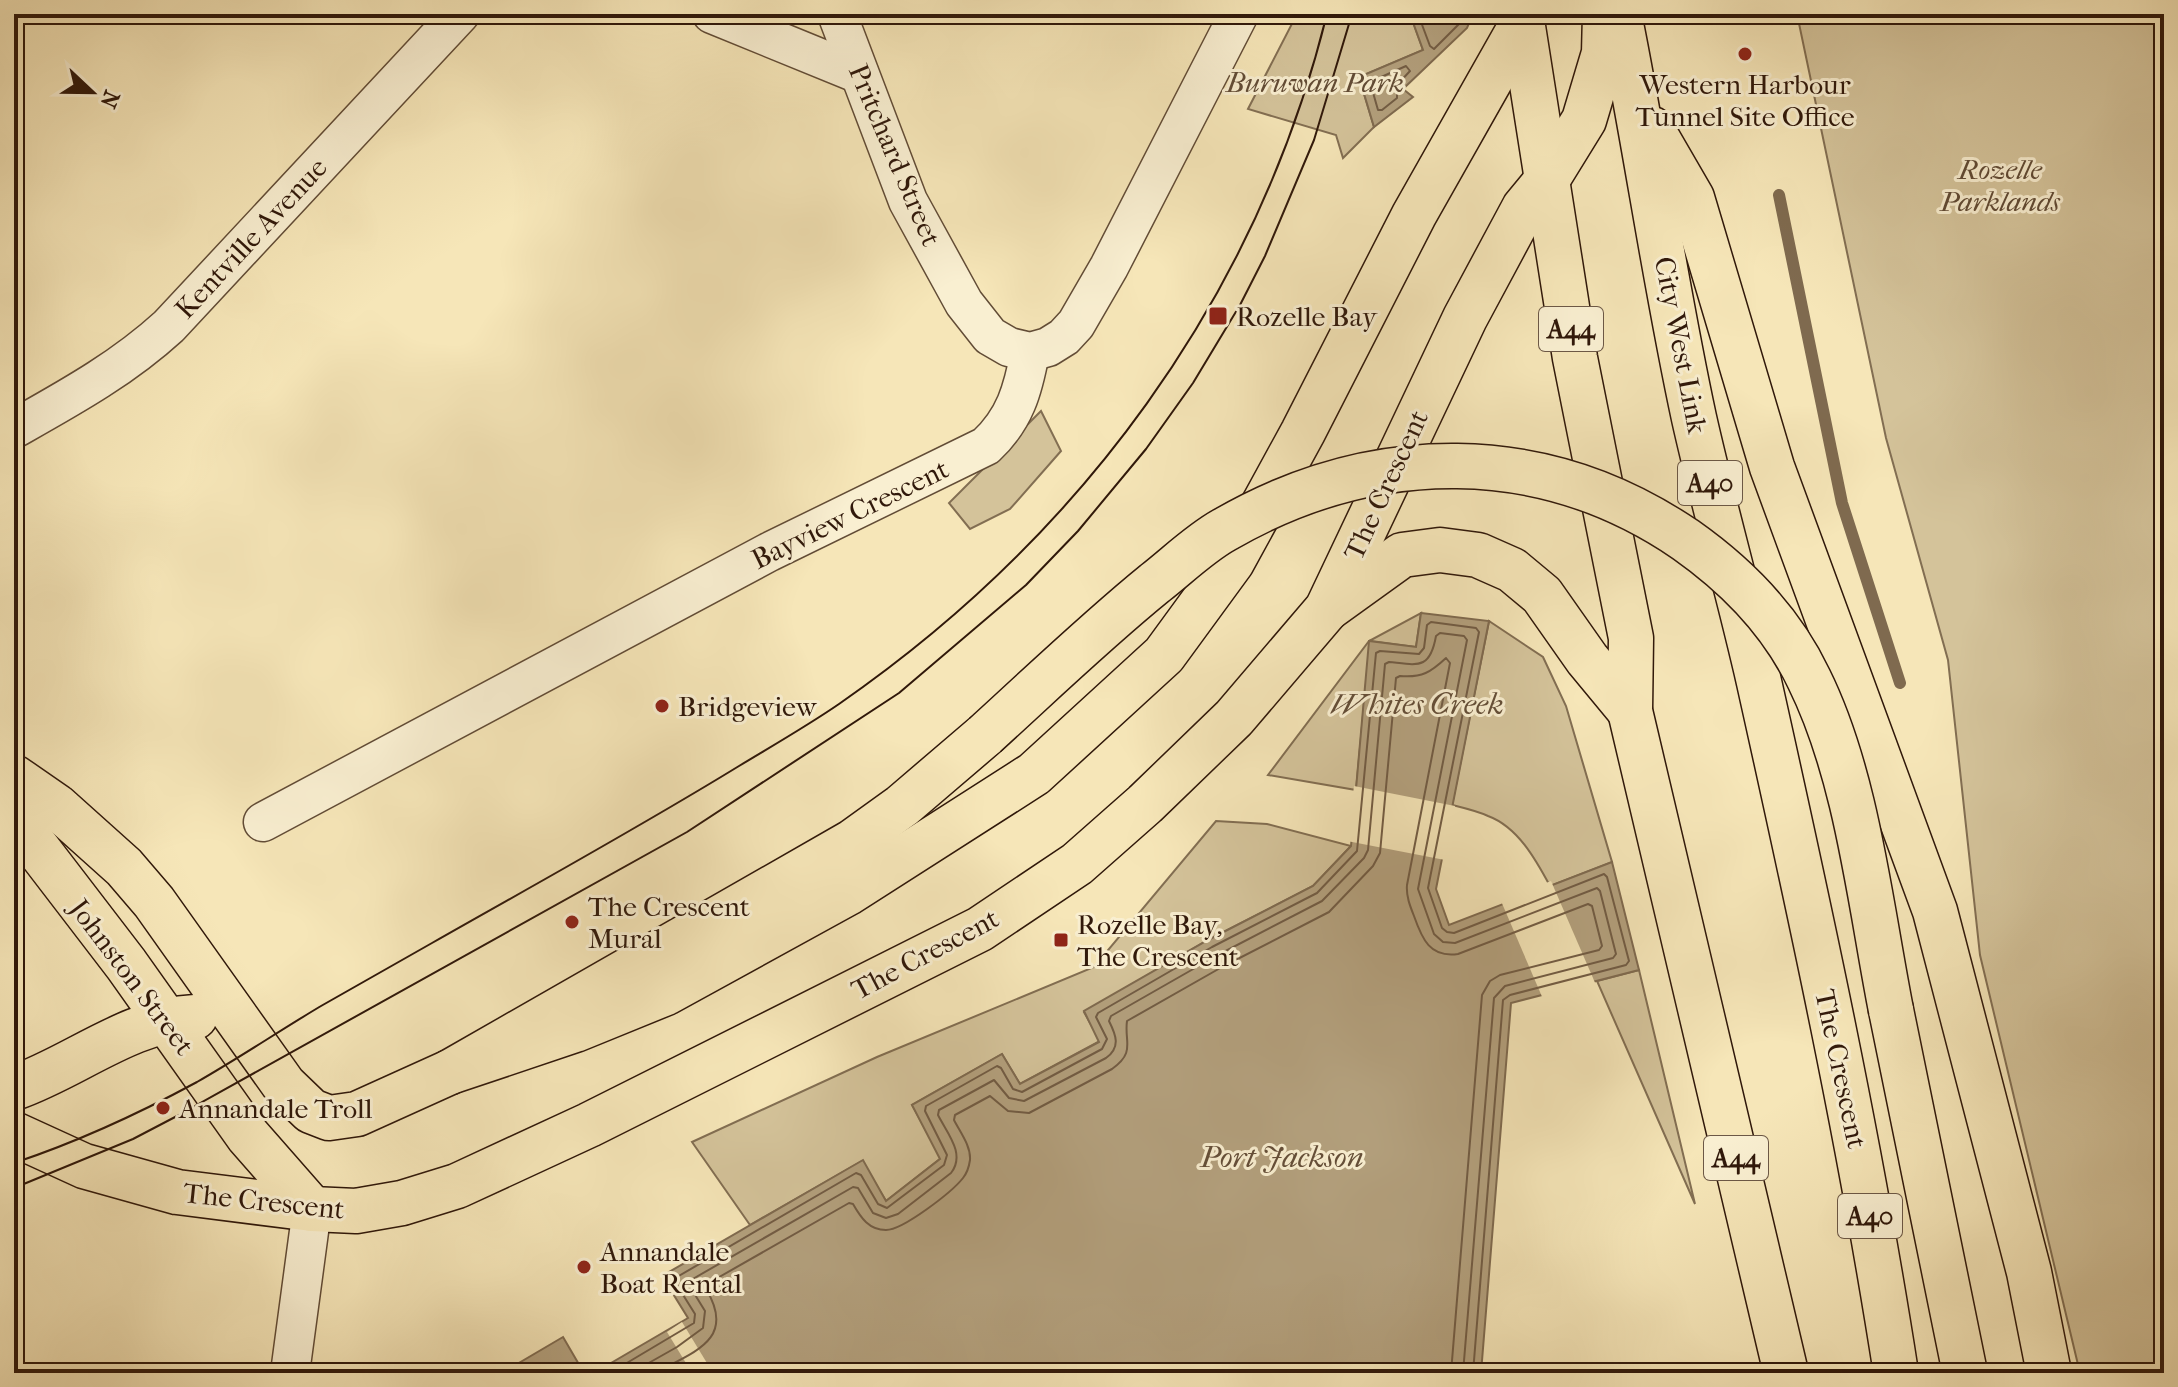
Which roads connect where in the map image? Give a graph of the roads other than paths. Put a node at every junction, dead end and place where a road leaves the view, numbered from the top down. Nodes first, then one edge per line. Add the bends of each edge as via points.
1 (460, 14) edge
2 (712, 14) edge
3 (837, 14) edge
4 (1239, 14) edge
5 (1605, 14) edge
6 (1619, 14) edge
7 (1522, 19) edge
8 (859, 74) junction
9 (1635, 100) junction
10 (1536, 194) junction
11 (1030, 352) junction
12 (14, 429) edge
13 (1327, 609) junction
14 (1630, 711) junction
15 (1777, 767) joint
16 (14, 777) edge
17 (14, 818) edge
18 (263, 822) dead end
19 (166, 1020) junction
20 (240, 1026) junction
21 (450, 1072) junction
22 (14, 1088) edge
23 (14, 1134) edge
24 (312, 1209) junction
25 (290, 1373) edge
26 (1786, 1373) edge
27 (1896, 1373) edge
28 (1965, 1373) edge
29 (2049, 1373) edge

1 - 12 street, Kentville Avenue via 169,326 99,381
2 - 8 street
3 - 8 street, Pritchard Street
4 - 11 street via 1076,324 1048,347
5 - 10 main road, The Crescent via 1604,53 1584,120
6 - 9 main road, City West Link
7 - 10 main road, A44
7 - 21 main road via 1232,562 1164,655 1034,774 848,893 666,993
8 - 11 street, Pritchard Street via 908,201 964,303 990,336
9 - 15 main road, City West Link / A40 via 1692,405
9 - 29 main road via 1692,198 1772,467 1935,911 2029,1272
10 - 13 main road, The Crescent via 1465,318
10 - 14 main road, A44 via 1631,638
11 - 18 street, Bayview Crescent via 1015,410 986,446 769,552
13 - 14 main road via 1402,555 1440,550 1478,555 1512,570 1542,595
13 - 24 main road, The Crescent via 1234,718 1145,804 1077,864 980,929 457,1186 356,1211
14 - 26 main road, A44
15 - 27 main road, The Crescent / A40 via 1857,1147
16 - 20 main road, Johnston Street via 56,806 124,867
17 - 19 main road, Johnston Street
19 - 20 main road via 202,1016
19 - 22 main road
19 - 24 main road, Johnston Street via 248,1136
20 - 21 main road, Johnston Street via 295,1098 329,1118 357,1114
20 - 24 main road via 245,1064
21 - 28 main road, bridge via 852,842 902,806 1123,609 1221,531 1274,504 1347,478 1438,466 1485,467 1570,482 1655,519 1712,558 1771,617 1808,676 1847,782
23 - 24 main road, The Crescent via 84,1166 138,1183 227,1201
24 - 25 street

